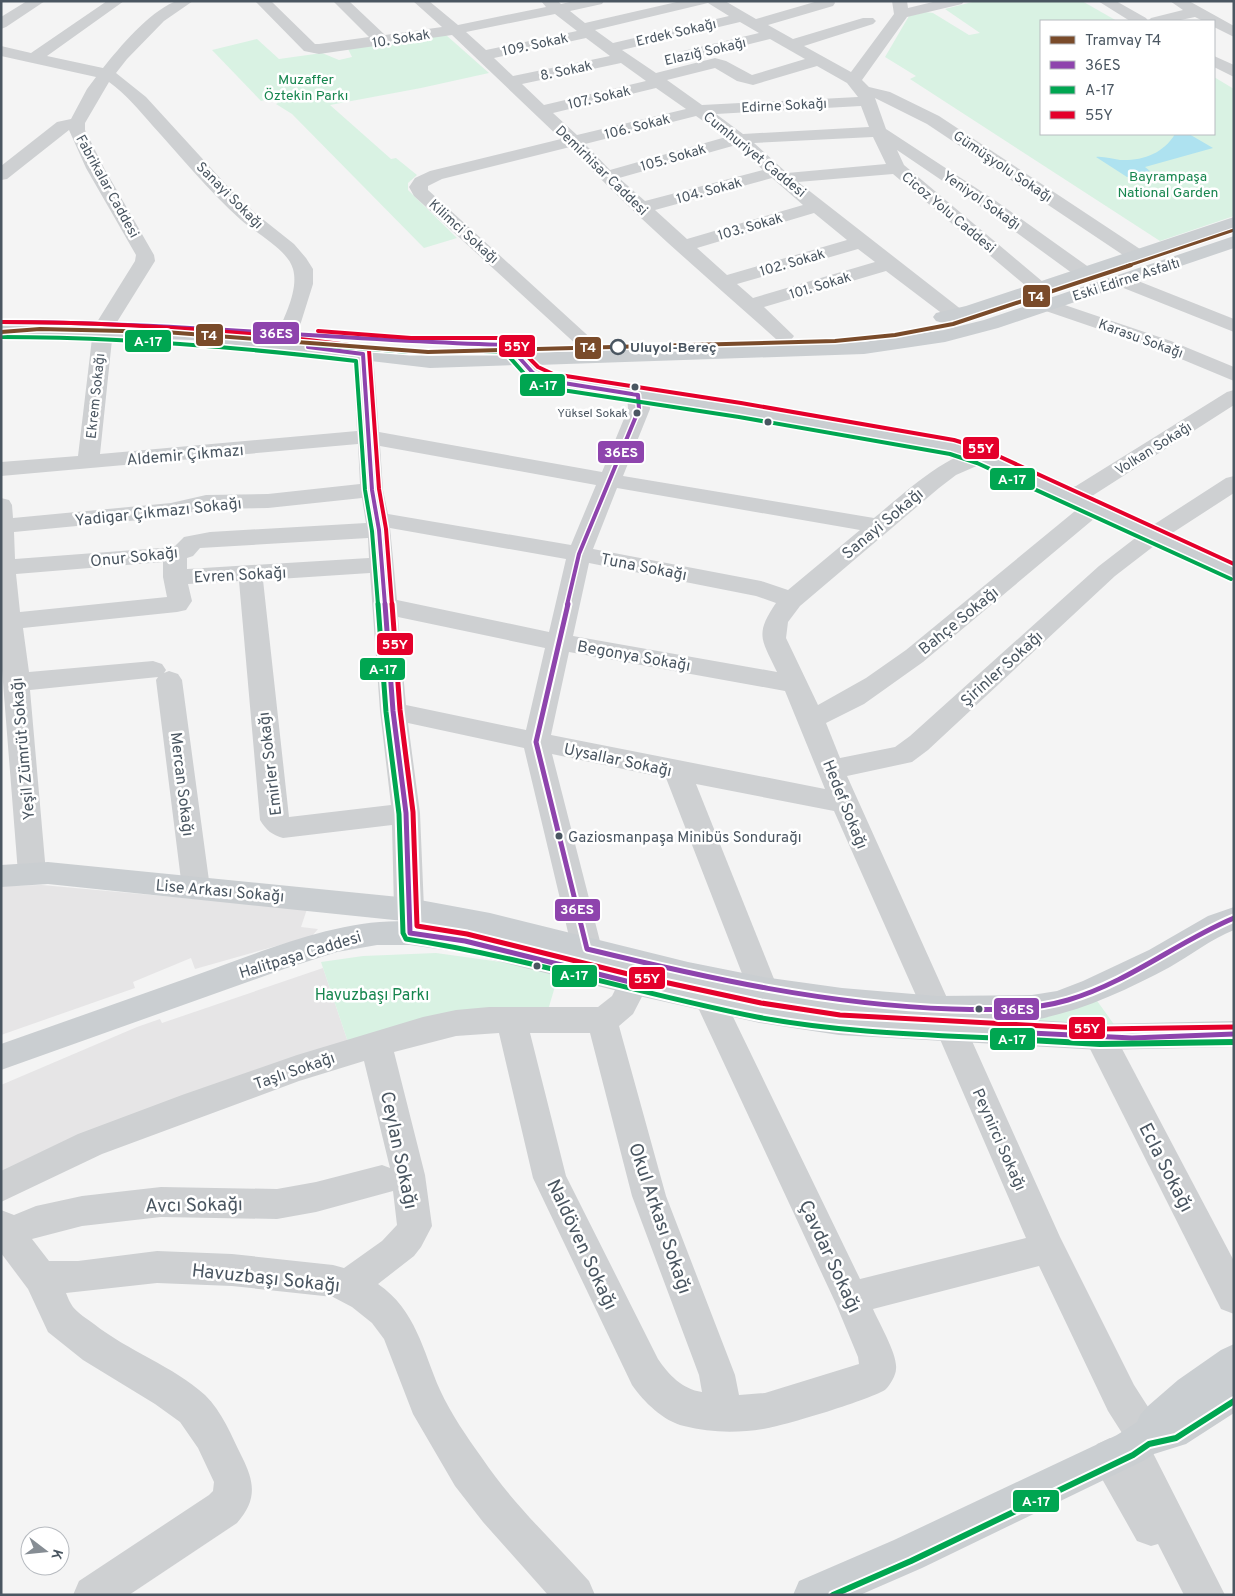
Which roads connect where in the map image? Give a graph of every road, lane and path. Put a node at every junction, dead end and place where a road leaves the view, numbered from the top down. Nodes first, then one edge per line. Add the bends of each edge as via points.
1 (38, 1) edge
2 (186, 1) edge
3 (262, 1) edge
4 (340, 1) edge
5 (420, 1) edge
6 (598, 1) edge
7 (958, 1) edge
8 (1105, 1) edge
9 (1177, 1) edge
10 (113, 2) edge
11 (715, 2) edge
12 (827, 2) edge
13 (553, 5) edge
14 (133, 6) dead end
15 (510, 6) dead end
16 (900, 8) edge
17 (150, 9) dead end
18 (168, 12) junction
19 (1197, 12) junction
20 (523, 16) junction
21 (1139, 20) edge
22 (1161, 20) edge
23 (1212, 20) edge
24 (748, 21) junction
25 (868, 21) junction
26 (1215, 22) edge
27 (1, 24) edge
28 (454, 30) junction
29 (586, 30) junction
30 (890, 31) junction
31 (1234, 32) edge
32 (773, 34) junction
33 (382, 41) junction
34 (792, 45) junction
35 (1, 50) edge
36 (480, 56) junction
37 (623, 57) junction
38 (34, 58) junction
39 (819, 60) junction
40 (1215, 62) edge
41 (657, 71) junction
42 (1234, 72) edge
43 (106, 74) junction
44 (509, 82) junction
45 (861, 90) junction
46 (701, 110) junction
47 (540, 111) junction
48 (77, 123) junction
49 (879, 132) junction
50 (740, 139) junction
51 (573, 142) junction
52 (897, 168) junction
53 (5, 169) edge
54 (780, 175) junction
55 (606, 176) junction
56 (818, 206) junction
57 (642, 208) junction
58 (1234, 222) edge
59 (862, 242) junction
60 (1234, 242) edge
61 (682, 246) junction
62 (1136, 255) junction
63 (889, 264) junction
64 (1083, 272) junction
65 (1123, 281) junction
66 (722, 282) junction
67 (1043, 296) junction
68 (750, 305) junction
69 (955, 314) junction
70 (1, 322) edge
71 (105, 326) junction
72 (1234, 326) edge
73 (1, 330) edge
74 (287, 335) junction
75 (784, 336) junction
76 (923, 340) junction
77 (586, 343) junction
78 (515, 353) junction
79 (363, 354) junction
80 (567, 358) junction
81 (1234, 375) edge
82 (569, 384) junction
83 (638, 395) junction
84 (1234, 396) edge
85 (368, 437) junction
86 (980, 456) junction
87 (88, 462) junction
88 (1, 469) edge
89 (609, 481) junction
90 (1234, 483) edge
91 (372, 490) junction
92 (1070, 496) junction
93 (1094, 506) junction
94 (2, 515) edge
95 (378, 524) junction
96 (877, 526) junction
97 (1155, 534) junction
98 (579, 554) junction
99 (381, 565) junction
100 (175, 566) junction
101 (1234, 572) edge
102 (250, 573) junction
103 (3, 574) edge
104 (790, 600) junction
105 (385, 606) junction
106 (7, 631) edge
107 (558, 642) junction
108 (17, 682) junction
109 (796, 684) junction
110 (394, 711) junction
111 (811, 719) junction
112 (536, 742) junction
113 (832, 769) junction
114 (677, 771) junction
115 (844, 803) junction
116 (406, 813) junction
117 (32, 873) junction
118 (1, 876) edge
119 (196, 888) junction
120 (340, 901) junction
121 (1228, 916) edge
122 (410, 921) junction
123 (337, 940) junction
124 (587, 949) junction
125 (634, 983) junction
126 (762, 989) junction
127 (709, 999) junction
128 (511, 1019) junction
129 (944, 1019) junction
130 (602, 1020) junction
131 (1234, 1034) edge
132 (1100, 1037) junction
133 (376, 1044) junction
134 (1, 1057) edge
135 (382, 1180) dead end
136 (1, 1187) edge
137 (3, 1231) edge
138 (1048, 1248) junction
139 (40, 1277) junction
140 (348, 1286) junction
141 (1234, 1297) edge
142 (851, 1298) junction
143 (1234, 1362) edge
144 (1234, 1392) edge
145 (725, 1414) junction
146 (1129, 1447) junction
147 (92, 1595) edge
148 (574, 1595) edge
149 (813, 1595) edge
150 (1185, 1595) edge
151 (1206, 1595) edge

1 - 27 street
2 - 18 street, Fabrikalar Caddesi
3 - 33 street, 10. Sokak via 310,48 328,49
4 - 33 street
5 - 28 street, Demirhisar Caddesi
6 - 13 street, 10. Sokak
7 - 16 street
8 - 21 street
9 - 19 street
10 - 14 street
10 - 38 street
11 - 24 street
11 - 29 street, 109. Sokak
12 - 24 street, Erdek Sokağı
12 - 25 street
13 - 20 street, 10. Sokak
13 - 29 street, Cumhuriyet Caddesi
15 - 20 street
16 - 30 street
17 - 18 street
18 - 43 street, Fabrikalar Caddesi via 138,37
19 - 22 street
19 - 23 street
20 - 28 street, 10. Sokak
24 - 32 street
24 - 37 street, Erdek Sokağı
25 - 30 street
25 - 34 street
26 - 31 street
28 - 33 street, 10. Sokak
28 - 36 street, Demirhisar Caddesi
29 - 36 street, 109. Sokak
29 - 37 street, Cumhuriyet Caddesi
30 - 45 street via 866,65
32 - 34 street
32 - 41 street, Elazığ Sokağı
34 - 39 street
35 - 38 street
36 - 44 street, Demirhisar Caddesi
37 - 41 street, Cumhuriyet Caddesi
37 - 44 street, 8. Sokak
38 - 43 street
39 - 41 street via 753,80 746,80 721,64
39 - 45 street
40 - 42 street
41 - 46 street, Cumhuriyet Caddesi
41 - 47 street, 107. Sokak
43 - 48 street, Fabrikalar Caddesi
43 - 74 street, Sanayi Sokağı via 143,104 243,212 299,260 304,282
44 - 47 street, Demirhisar Caddesi
45 - 46 street, Edirne Sokağı
45 - 49 street, Cicoz Yolu Caddesi
45 - 62 street, Gümüşyolu Sokağı via 884,95 932,120
46 - 50 street, Cumhuriyet Caddesi
46 - 51 street, 106. Sokak
47 - 51 street, Demirhisar Caddesi
48 - 53 street via 63,126
48 - 71 street, Fabrikalar Caddesi via 77,130 95,168 145,255 142,267
49 - 50 street, 105. Sokak
49 - 52 street, Cicoz Yolu Caddesi
49 - 64 street, Yeniyol Sokağı
50 - 54 street, Cumhuriyet Caddesi
50 - 55 street, 105. Sokak
51 - 55 street, Demirhisar Caddesi
51 - 77 street, Kilimci Sokağı via 436,176 421,182 418,187 424,196
52 - 54 street, 104. Sokak
52 - 67 street, Cicoz Yolu Caddesi
54 - 56 street, Cumhuriyet Caddesi
54 - 57 street, 104. Sokak
55 - 57 street, Demirhisar Caddesi
56 - 59 street, Cumhuriyet Caddesi
56 - 61 street, 103. Sokak
57 - 61 street, Demirhisar Caddesi
58 - 62 main road, Eski Edirne Asfaltı
59 - 63 street, Cumhuriyet Caddesi
59 - 66 street, 102. Sokak
60 - 65 main road, Eski Edirne Asfaltı
61 - 66 street, Demirhisar Caddesi
62 - 64 main road, Eski Edirne Asfaltı
63 - 68 street, 101. Sokak
63 - 69 street, Cumhuriyet Caddesi
64 - 67 main road, Eski Edirne Asfaltı
65 - 67 main road, Eski Edirne Asfaltı
65 - 72 street
66 - 68 street, Demirhisar Caddesi
67 - 69 main road, Eski Edirne Asfaltı
67 - 76 main road, Eski Edirne Asfaltı via 991,324
67 - 81 street, Karasu Sokağı
68 - 75 street, Demirhisar Caddesi
69 - 75 main road, Eski Edirne Asfaltı via 868,331
69 - 76 main road via 959,322 957,325
70 - 71 main road
71 - 73 main road
71 - 74 main road, Eski Edirne Asfaltı via 192,326
71 - 79 main road, Eski Edirne Asfaltı
71 - 87 street, Ekrem Sokağı
74 - 78 main road, Eski Edirne Asfaltı
75 - 77 main road, Eski Edirne Asfaltı
76 - 80 main road, Eski Edirne Asfaltı via 841,349
77 - 78 main road, Eski Edirne Asfaltı
78 - 79 main road, Eski Edirne Asfaltı via 430,362
78 - 80 main road, Eski Edirne Asfaltı
78 - 82 main road via 538,376
79 - 85 street
80 - 82 main road via 557,373
82 - 83 main road
83 - 86 main road via 952,447
83 - 89 street via 639,409
84 - 92 street, Volkan Sokağı via 1084,491
85 - 87 street, Aldemir Çıkmazı
85 - 89 street, Aldemir Çıkmazı
85 - 91 street
86 - 92 main road
86 - 96 street, Sanayi Sokağı via 948,470
87 - 88 street, Aldemir Çıkmazı
89 - 96 street, Aldemir Çıkmazı
89 - 98 street
90 - 97 street, Şirinler Sokağı
91 - 94 street, Yadigar Çıkmazı Sokağı via 268,501 206,502 170,510
91 - 95 street
92 - 93 main road
93 - 97 main road
93 - 111 street, Bahçe Sokağı via 882,682 850,702
94 - 103 street, Yeşil Zümrüt Sokağı
95 - 98 street, Tuna Sokağı
95 - 99 street
95 - 100 street, Onur Sokağı via 210,538 192,542
96 - 104 street, Sanayi Sokağı
97 - 101 main road
97 - 113 street, Şirinler Sokağı via 1107,571 919,743 903,754
98 - 104 street, Tuna Sokağı via 761,589
98 - 107 street
99 - 102 street, Evren Sokağı
99 - 105 street
100 - 102 street, Evren Sokağı
100 - 103 street, Onur Sokağı
100 - 106 street, Evren Sokağı via 180,601 177,604
102 - 116 street, Emirler Sokağı via 274,820 284,828
103 - 106 street, Yeşil Zümrüt Sokağı
104 - 109 street, Hedef Sokağı via 776,622 774,638
105 - 107 street, Begonya Sokağı
105 - 110 street
106 - 108 street, Yeşil Zümrüt Sokağı
107 - 109 street, Begonya Sokağı
107 - 112 street
108 - 117 street, Yeşil Zümrüt Sokağı
108 - 119 street, Mercan Sokağı via 161,675
109 - 111 street, Hedef Sokağı
110 - 112 street, Uysallar Sokağı
110 - 116 street
111 - 113 street, Hedef Sokağı
112 - 114 street, Uysallar Sokağı
112 - 124 street
113 - 115 street, Hedef Sokağı
114 - 115 street, Uysallar Sokağı
114 - 126 street
115 - 129 street, Hedef Sokağı
116 - 122 street
117 - 118 main road, Lise Arkası Sokağı
117 - 119 main road, Lise Arkası Sokağı
119 - 120 main road, Lise Arkası Sokağı
120 - 122 main road, Lise Arkası Sokağı
120 - 123 main road via 342,913
121 - 129 main road, Halitpaşa Caddesi via 1160,958 1058,1004 1000,1009
122 - 123 main road, Halitpaşa Caddesi via 377,933
122 - 124 main road, Halitpaşa Caddesi via 446,915
122 - 125 main road, Halitpaşa Caddesi via 474,943
123 - 134 main road, Halitpaşa Caddesi
124 - 126 main road, Halitpaşa Caddesi
125 - 127 main road, Halitpaşa Caddesi
125 - 130 street via 626,1003
126 - 129 main road, Halitpaşa Caddesi
127 - 129 main road, Halitpaşa Caddesi via 839,1022
127 - 142 street, Çavdar Sokağı
128 - 130 street, Taşlı Sokağı
128 - 133 street, Taşlı Sokağı via 456,1022
128 - 145 street, Naldöven Sokağı via 550,1178 636,1355 656,1388 684,1408
129 - 132 main road, Halitpaşa Caddesi
129 - 138 street, Peynirci Sokağı
130 - 145 street, Okul Arkası Sokağı via 649,1196 717,1375
131 - 132 main road, Halitpaşa Caddesi
132 - 141 street, Ecla Sokağı
133 - 136 street, Taşlı Sokağı via 289,1071 90,1144
133 - 140 street, Ceylan Sokağı via 408,1175 415,1226 399,1251
135 - 137 street, Avcı Sokağı via 277,1204 161,1202 82,1211
137 - 139 street
138 - 142 street
138 - 146 street, Peynirci Sokağı via 1121,1398
139 - 140 street, Havuzbaşı Sokağı via 78,1278 166,1267 242,1271 333,1281
139 - 147 street via 61,1320 96,1348 193,1409 211,1435 233,1480 232,1500 223,1509
140 - 148 street, Havuzbaşı Sokağı via 368,1296 390,1318 404,1342 426,1402 458,1457 490,1499
142 - 145 street, Çavdar Sokağı via 876,1357 878,1369 872,1377 765,1411
143 - 146 main road
144 - 146 main road via 1173,1431
146 - 149 main road via 908,1554
146 - 150 street via 1148,1521
146 - 151 street

